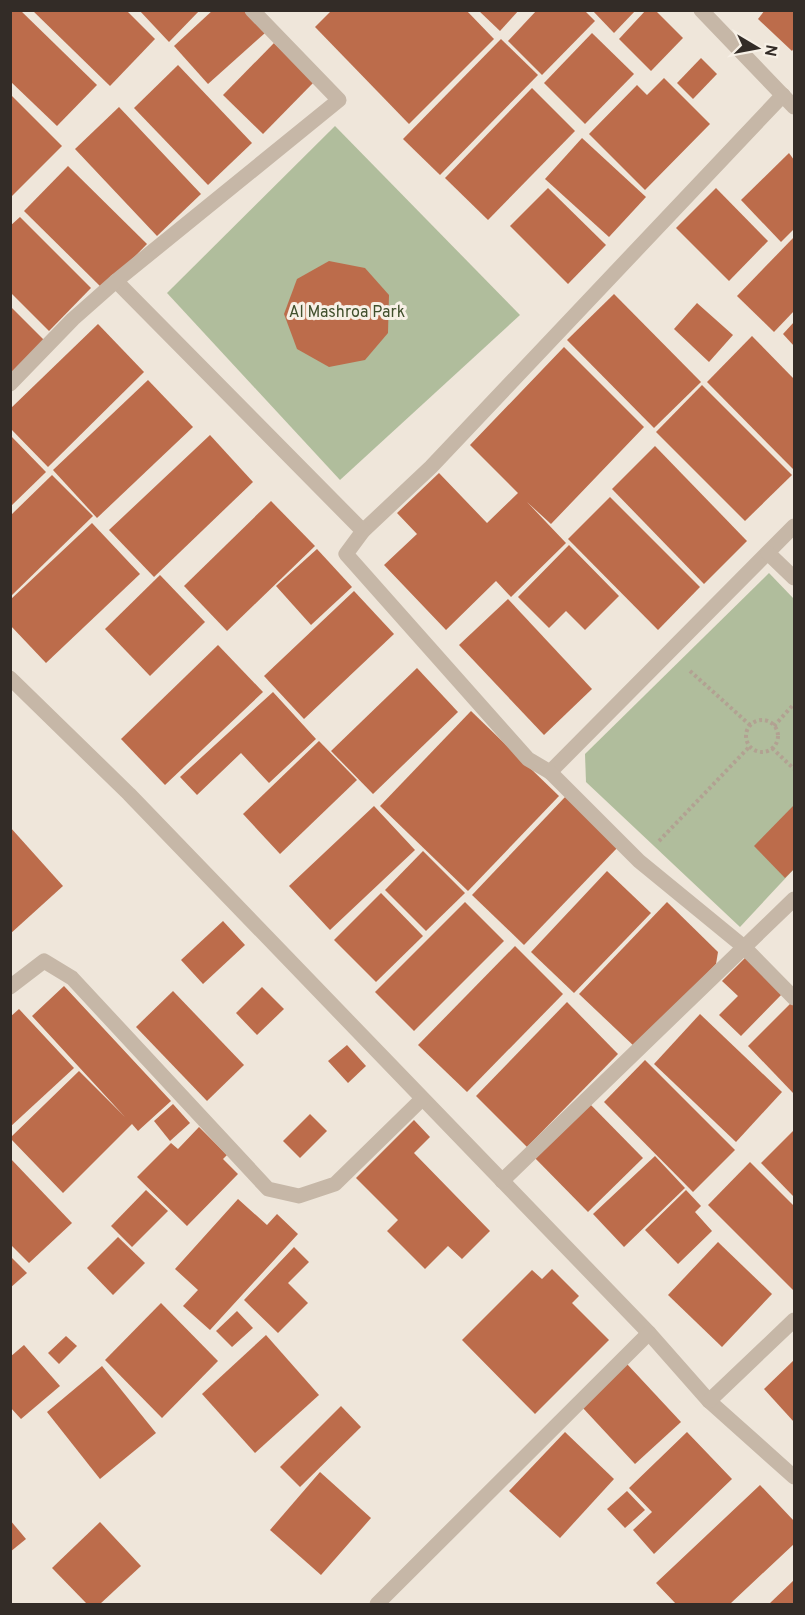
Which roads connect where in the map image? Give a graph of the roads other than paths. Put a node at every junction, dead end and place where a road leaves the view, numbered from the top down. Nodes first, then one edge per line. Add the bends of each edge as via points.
1 (252, 10) edge
2 (701, 10) edge
3 (783, 95) junction
4 (795, 107) edge
5 (116, 281) junction
6 (10, 384) edge
7 (795, 526) edge
8 (363, 531) junction
9 (768, 553) junction
10 (795, 578) edge
11 (10, 678) edge
12 (550, 772) junction
13 (795, 899) edge
14 (744, 947) junction
15 (10, 987) edge
16 (795, 998) edge
17 (422, 1099) junction
18 (502, 1181) junction
19 (795, 1320) edge
20 (649, 1333) junction
21 (709, 1401) junction
22 (795, 1477) edge
23 (377, 1605) edge

1 - 5 street via 339,100
2 - 3 street
3 - 4 street
3 - 8 street via 440,459
5 - 6 street
5 - 8 street
7 - 9 street
8 - 12 street via 346,554 528,759
9 - 10 street
9 - 12 street
11 - 17 street via 129,794
12 - 14 street via 639,861
13 - 14 street
14 - 16 street
14 - 18 street
15 - 17 street via 44,960 72,978 268,1189 299,1197 335,1184
17 - 18 street
18 - 20 street
19 - 21 street
20 - 21 street
20 - 23 street
21 - 22 street

